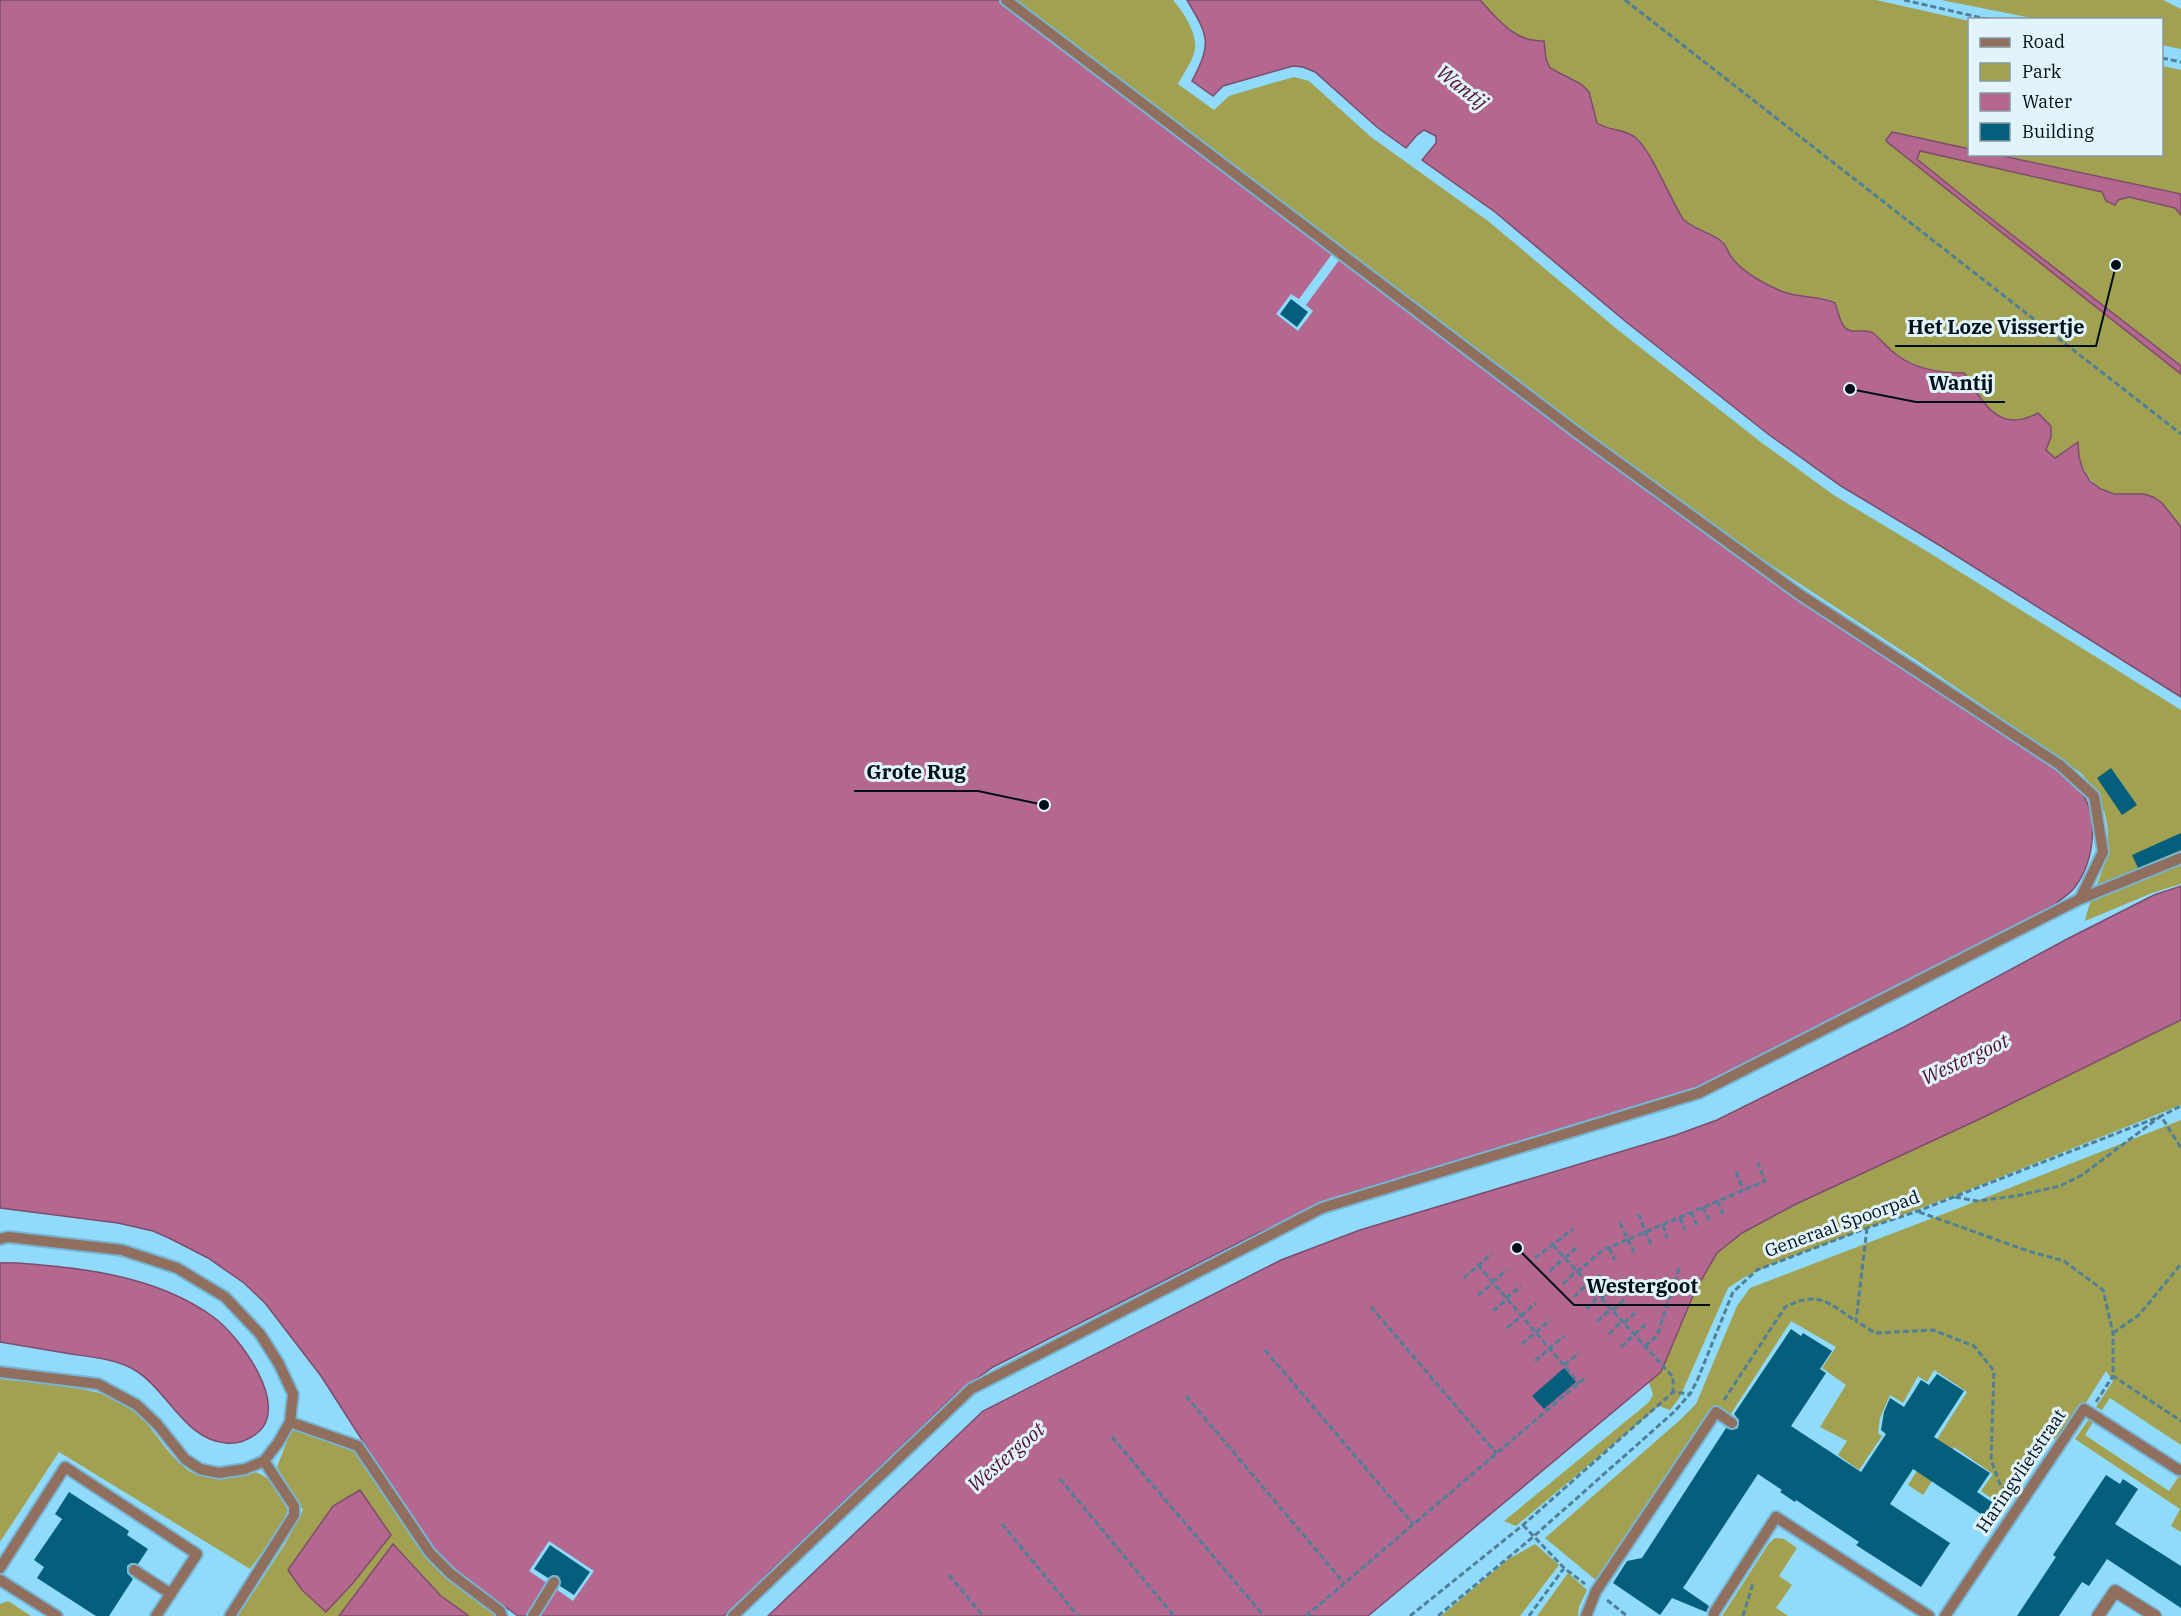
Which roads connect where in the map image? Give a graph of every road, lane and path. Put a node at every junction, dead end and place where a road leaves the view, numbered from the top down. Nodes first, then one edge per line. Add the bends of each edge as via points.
1 (1006, 0) edge
2 (1626, 0) edge
3 (1904, 0) edge
4 (1982, 18) edge
5 (2163, 58) edge
6 (2181, 62) edge
7 (2181, 434) edge
8 (2181, 858) edge
9 (2080, 899) junction
10 (2181, 1106) edge
11 (2161, 1116) junction
12 (2181, 1148) edge
13 (1758, 1163) dead end
14 (1736, 1172) dead end
15 (1743, 1190) junction
16 (1954, 1197) junction
17 (1717, 1201) junction
18 (1703, 1207) junction
19 (1918, 1211) junction
20 (1691, 1212) junction
21 (1638, 1214) dead end
22 (1723, 1214) dead end
23 (1680, 1218) junction
24 (1709, 1220) dead end
25 (1620, 1223) dead end
26 (1662, 1225) junction
27 (1697, 1226) dead end
28 (1867, 1228) junction
29 (1573, 1229) dead end
30 (1685, 1230) dead end
31 (1645, 1232) junction
32 (1667, 1238) dead end
33 (0, 1239) edge
34 (1628, 1239) junction
35 (1553, 1245) junction
36 (1651, 1245) dead end
37 (1577, 1247) dead end
38 (1609, 1248) junction
39 (1634, 1252) dead end
40 (1492, 1253) dead end
41 (1535, 1258) dead end
42 (1564, 1258) junction
43 (1615, 1260) dead end
44 (2181, 1264) edge
45 (1478, 1265) junction
46 (1679, 1268) dead end
47 (1507, 1270) dead end
48 (1550, 1271) dead end
49 (1577, 1272) junction
50 (1601, 1274) dead end
51 (1464, 1278) dead end
52 (1493, 1282) junction
53 (1563, 1284) dead end
54 (1588, 1284) junction
55 (1521, 1286) dead end
56 (1613, 1287) dead end
57 (1478, 1295) dead end
58 (1574, 1297) dead end
59 (1600, 1297) junction
60 (1507, 1299) junction
61 (1625, 1299) dead end
62 (1536, 1303) dead end
63 (1371, 1307) dead end
64 (1586, 1309) dead end
65 (1612, 1310) junction
66 (1493, 1311) dead end
67 (1636, 1312) dead end
68 (1521, 1316) junction
69 (1550, 1320) dead end
70 (1597, 1321) dead end
71 (1856, 1321) junction
72 (1623, 1322) junction
73 (1647, 1323) dead end
74 (1507, 1328) dead end
75 (1535, 1332) junction
76 (2113, 1333) junction
77 (1608, 1334) dead end
78 (1635, 1335) junction
79 (1564, 1336) dead end
80 (1522, 1344) dead end
81 (1645, 1346) junction
82 (1621, 1347) dead end
83 (1550, 1348) junction
84 (1265, 1350) dead end
85 (1579, 1353) dead end
86 (1535, 1361) dead end
87 (1563, 1365) junction
88 (0, 1372) edge
89 (2113, 1376) junction
90 (1586, 1377) dead end
91 (1579, 1383) junction
92 (1673, 1392) junction
93 (1690, 1394) junction
94 (1186, 1395) dead end
95 (1716, 1413) junction
96 (2089, 1413) junction
97 (2181, 1421) edge
98 (290, 1422) junction
99 (1732, 1423) dead end
100 (1112, 1437) dead end
101 (1496, 1453) junction
102 (264, 1461) junction
103 (2179, 1470) dead end
104 (1060, 1479) dead end
105 (2022, 1503) junction
106 (1002, 1524) dead end
107 (1413, 1524) junction
108 (1522, 1525) junction
109 (1533, 1537) junction
110 (0, 1568) edge
111 (1564, 1568) junction
112 (134, 1570) dead end
113 (1758, 1574) dead end
114 (949, 1575) dead end
115 (0, 1580) edge
116 (555, 1582) dead end
117 (1344, 1583) junction
118 (1596, 1591) junction
119 (171, 1594) junction
120 (158, 1615) edge
121 (57, 1616) edge
122 (230, 1616) edge
123 (502, 1616) edge
124 (532, 1616) edge
125 (733, 1616) edge
126 (983, 1616) edge
127 (1078, 1616) edge
128 (1174, 1616) edge
129 (1264, 1616) edge
130 (1306, 1616) edge
131 (1410, 1616) edge
132 (1438, 1616) edge
133 (1529, 1616) edge
134 (1586, 1616) edge
135 (1627, 1616) edge
136 (1714, 1616) edge
137 (1743, 1616) edge
138 (1929, 1616) edge
139 (1945, 1616) edge
140 (2098, 1616) edge
141 (2155, 1616) edge

1 - 9 lane via 1588,441 1799,594 2060,765 2094,796 2103,852
2 - 7 path
3 - 4 path
5 - 6 path
8 - 9 lane
9 - 125 lane via 1699,1093 1323,1208 971,1389
10 - 11 path, Generaal Spoorpad
11 - 12 path
11 - 16 path, Generaal Spoorpad
11 - 16 path via 2082,1176 2060,1186 1987,1200
13 - 15 path via 1765,1181
14 - 15 path
15 - 17 path
16 - 19 path, Generaal Spoorpad
17 - 18 path
17 - 22 path
18 - 20 path
18 - 24 path
19 - 28 path, Generaal Spoorpad
19 - 76 path via 2064,1261 2103,1290
20 - 23 path
20 - 27 path
21 - 31 path
23 - 26 path
23 - 30 path
25 - 34 path
26 - 31 path
26 - 32 path
28 - 71 path
28 - 93 path, Generaal Spoorpad via 1757,1270 1740,1284 1725,1306
29 - 35 path
31 - 34 path
31 - 36 path
33 - 98 lane via 122,1250 177,1268 225,1297 260,1334 279,1364 293,1394
34 - 38 path
34 - 39 path
35 - 41 path
35 - 42 path
37 - 42 path
38 - 43 path
38 - 49 path
40 - 45 path
42 - 48 path
42 - 49 path
44 - 76 path via 2139,1315
45 - 51 path
45 - 52 path
46 - 81 path via 1657,1336
47 - 52 path
49 - 53 path
49 - 54 path
50 - 54 path
52 - 57 path
52 - 60 path
54 - 58 path
54 - 59 path
55 - 60 path
56 - 59 path
59 - 64 path
59 - 65 path
60 - 66 path
60 - 68 path
61 - 65 path
62 - 68 path
63 - 101 path
65 - 70 path
65 - 72 path
67 - 72 path
68 - 74 path
68 - 75 path
69 - 75 path
71 - 95 path via 1825,1301 1813,1298 1785,1307
71 - 105 path via 1875,1333 1933,1330 1974,1346 1994,1371 1991,1460 2001,1487
72 - 77 path
72 - 78 path
73 - 78 path
75 - 80 path
75 - 83 path
76 - 89 path
78 - 81 path
78 - 82 path
79 - 83 path
81 - 92 path via 1673,1377
83 - 86 path
83 - 87 path
84 - 107 path
85 - 87 path
87 - 91 path
88 - 102 lane via 98,1384 120,1394 157,1424 185,1460 200,1469 219,1473
89 - 96 path
89 - 97 path
90 - 91 path
91 - 101 path
92 - 93 path
92 - 108 path
93 - 109 path, Generaal Spoorpad
94 - 117 path
95 - 99 lane
95 - 118 lane
96 - 103 lane, Haringvlietstraat
96 - 105 lane, Haringvlietstraat via 2084,1409
98 - 102 lane
98 - 123 lane via 358,1446 430,1553
100 - 129 path
101 - 107 path
102 - 122 lane via 294,1506 294,1515
104 - 128 path
105 - 139 lane, Haringvlietstraat
106 - 127 path
107 - 117 path
108 - 109 path
108 - 131 path
109 - 111 path
109 - 132 path, Generaal Spoorpad
110 - 119 lane via 65,1467 197,1554
111 - 118 path
111 - 133 path
112 - 119 lane
113 - 137 path
114 - 126 path
115 - 121 lane
116 - 124 lane
117 - 130 path
118 - 134 lane
118 - 135 path
119 - 120 lane
136 - 138 lane via 1776,1517
140 - 141 street via 2115,1591

